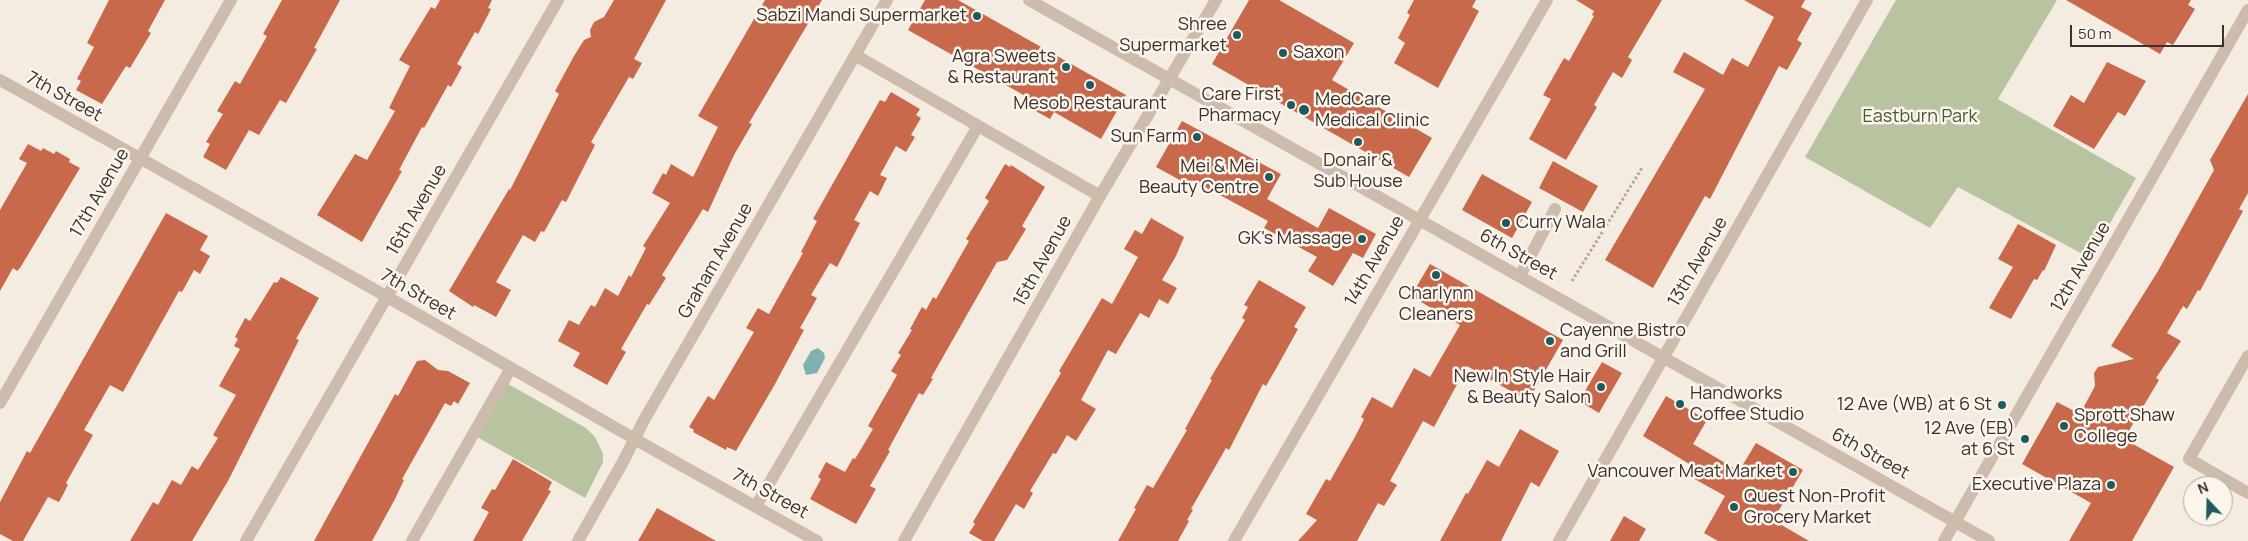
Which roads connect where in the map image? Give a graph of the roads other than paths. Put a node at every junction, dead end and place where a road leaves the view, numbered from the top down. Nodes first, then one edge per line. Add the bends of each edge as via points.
1 (231, 0) edge
2 (558, 0) edge
3 (887, 0) edge
4 (1029, 0) edge
5 (1216, 0) edge
6 (1547, 0) edge
7 (1867, 0) edge
8 (2248, 10) edge
9 (855, 55) junction
10 (0, 80) edge
11 (1170, 80) junction
12 (978, 126) junction
13 (140, 159) junction
14 (1100, 196) junction
15 (1555, 209) dead end
16 (1419, 220) junction
17 (1520, 276) junction
18 (387, 296) junction
19 (2248, 356) edge
20 (1663, 358) junction
21 (511, 368) junction
22 (0, 403) edge
23 (634, 438) junction
24 (2248, 493) edge
25 (756, 506) junction
26 (1955, 522) junction
27 (246, 541) edge
28 (412, 541) edge
29 (578, 541) edge
30 (817, 541) edge
31 (904, 541) edge
32 (1234, 541) edge
33 (1559, 541) edge
34 (1944, 541) edge
35 (1989, 541) edge

1 - 13 street, 17th Avenue
2 - 18 street, 16th Avenue
3 - 9 street, Graham Avenue
4 - 11 street, 6th Street
5 - 11 street, 15th Avenue
6 - 16 street, 14th Avenue
7 - 20 street, 13th Avenue
8 - 26 street, 12th Avenue
9 - 12 street
9 - 23 street, Graham Avenue
10 - 13 street, 7th Street
11 - 14 street, 15th Avenue
11 - 16 street, 6th Street
12 - 14 street
12 - 25 street
13 - 18 street, 7th Street
13 - 22 street, 17th Avenue
14 - 31 street, 15th Avenue
15 - 17 street
16 - 17 street, 6th Street
16 - 32 street, 14th Avenue
17 - 20 street, 6th Street
18 - 21 street, 7th Street
18 - 27 street, 16th Avenue
19 - 24 street via 2189,459
20 - 26 street, 6th Street
20 - 33 street, 13th Avenue
21 - 23 street, 7th Street
21 - 28 street
23 - 25 street, 7th Street
23 - 29 street, Graham Avenue
25 - 30 street, 7th Street
26 - 34 street, 12th Avenue
26 - 35 street, 6th Street

